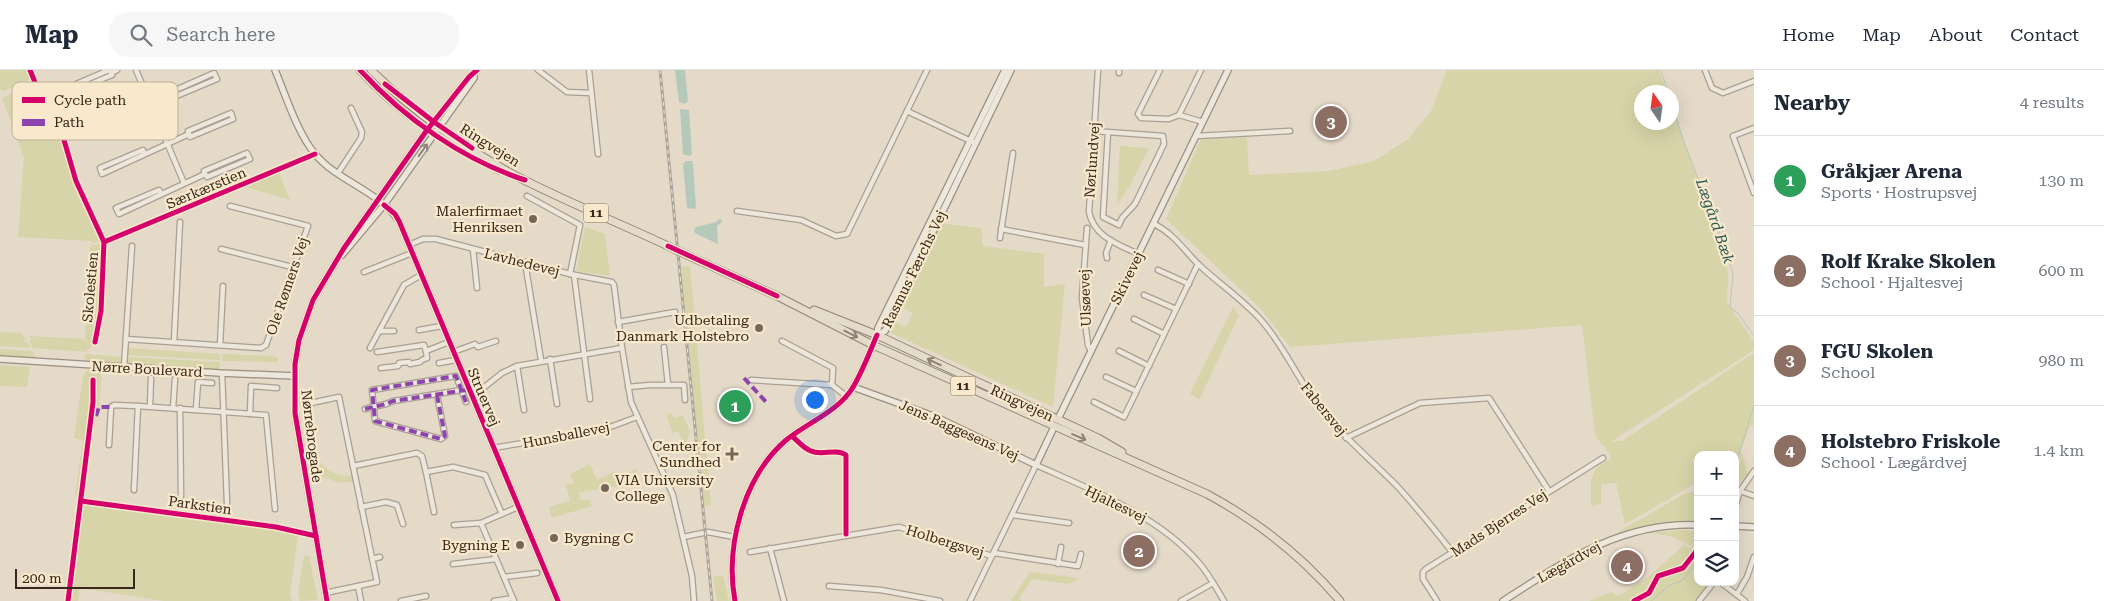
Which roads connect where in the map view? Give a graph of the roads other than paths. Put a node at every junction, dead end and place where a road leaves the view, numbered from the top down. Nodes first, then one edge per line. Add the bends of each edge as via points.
1 (117, 70) edge
2 (136, 70) edge
3 (275, 70) edge
4 (360, 70) edge
5 (371, 70) edge
6 (538, 70) edge
7 (589, 70) edge
8 (927, 70) edge
9 (1005, 70) edge
10 (1011, 70) edge
11 (1098, 70) edge
12 (1160, 70) edge
13 (1201, 70) edge
14 (1228, 70) edge
15 (1705, 70) edge
16 (110, 71) edge
17 (476, 72) edge
18 (1754, 81) edge
19 (82, 82) edge
20 (96, 82) edge
21 (141, 82) edge
22 (178, 89) edge
23 (591, 92) junction
24 (178, 95) edge
25 (352, 108) dead end
26 (907, 111) junction
27 (1179, 115) junction
28 (1203, 122) junction
29 (437, 124) junction
30 (1754, 128) edge
31 (427, 130) junction
32 (1094, 131) junction
33 (1290, 131) dead end
34 (1108, 132) junction
35 (189, 134) junction
36 (434, 134) junction
37 (1196, 136) junction
38 (178, 138) edge
39 (166, 140) edge
40 (174, 140) edge
41 (973, 141) junction
42 (167, 143) junction
43 (144, 153) junction
44 (1013, 153) dead end
45 (598, 154) dead end
46 (338, 173) junction
47 (205, 174) junction
48 (1754, 174) edge
49 (1748, 176) junction
50 (525, 180) junction
51 (184, 183) junction
52 (161, 193) junction
53 (1754, 193) edge
54 (527, 196) dead end
55 (377, 201) junction
56 (230, 206) dead end
57 (384, 206) junction
58 (737, 211) dead end
59 (180, 222) dead end
60 (1154, 224) junction
61 (1087, 228) dead end
62 (1002, 229) junction
63 (1000, 238) dead end
64 (1111, 240) junction
65 (409, 245) junction
66 (1085, 245) junction
67 (132, 246) dead end
68 (221, 249) dead end
69 (473, 249) junction
70 (412, 253) junction
71 (1138, 254) junction
72 (1107, 258) dead end
73 (336, 262) junction
74 (525, 262) junction
75 (1198, 264) junction
76 (292, 267) junction
77 (1158, 270) dead end
78 (364, 272) dead end
79 (421, 274) junction
80 (572, 274) junction
81 (1188, 284) junction
82 (223, 286) dead end
83 (477, 288) dead end
84 (1144, 295) dead end
85 (777, 296) junction
86 (1176, 309) junction
87 (675, 312) dead end
88 (1134, 319) dead end
89 (618, 322) junction
90 (442, 326) junction
91 (419, 330) dead end
92 (380, 331) junction
93 (394, 331) dead end
94 (1164, 334) junction
95 (877, 335) junction
96 (126, 339) junction
97 (496, 341) dead end
98 (782, 341) dead end
99 (174, 342) junction
100 (449, 342) junction
101 (220, 345) junction
102 (873, 345) junction
103 (370, 348) dead end
104 (622, 348) junction
105 (664, 348) dead end
106 (426, 351) junction
107 (1092, 351) junction
108 (1119, 351) dead end
109 (377, 352) dead end
110 (453, 352) junction
111 (584, 354) junction
112 (0, 359) edge
113 (550, 359) junction
114 (456, 360) junction
115 (541, 360) junction
116 (439, 363) dead end
117 (516, 366) junction
118 (1149, 366) junction
119 (124, 367) junction
120 (382, 368) dead end
121 (222, 373) junction
122 (295, 376) junction
123 (1106, 377) dead end
124 (151, 378) dead end
125 (175, 379) dead end
126 (751, 380) dead end
127 (212, 383) dead end
128 (668, 385) junction
129 (832, 386) junction
130 (853, 387) junction
131 (277, 388) dead end
132 (628, 388) junction
133 (465, 390) junction
134 (1136, 391) junction
135 (437, 395) junction
136 (846, 396) junction
137 (472, 397) junction
138 (590, 400) dead end
139 (685, 400) dead end
140 (466, 402) dead end
141 (1094, 402) dead end
142 (311, 403) dead end
143 (557, 404) dead end
144 (138, 406) junction
145 (150, 406) junction
146 (374, 407) junction
147 (173, 408) junction
148 (180, 408) junction
149 (365, 408) dead end
150 (196, 410) junction
151 (524, 410) dead end
152 (222, 412) junction
153 (250, 414) junction
154 (637, 417) junction
155 (1058, 419) junction
156 (1054, 427) junction
157 (792, 436) junction
158 (1346, 438) junction
159 (109, 444) dead end
160 (493, 448) junction
161 (1603, 458) dead end
162 (1036, 465) junction
163 (353, 466) junction
164 (1153, 470) junction
165 (1754, 471) edge
166 (426, 472) junction
167 (134, 490) dead end
168 (1549, 491) junction
169 (1740, 491) junction
170 (181, 496) dead end
171 (1738, 496) edge
172 (1754, 496) edge
173 (227, 503) dead end
174 (362, 507) junction
175 (518, 507) junction
176 (275, 509) dead end
177 (434, 512) dead end
178 (502, 514) junction
179 (1012, 515) junction
180 (481, 523) junction
181 (1069, 523) dead end
182 (403, 524) dead end
183 (454, 525) dead end
184 (1694, 525) edge
185 (1739, 526) edge
186 (1754, 527) edge
187 (846, 534) junction
188 (683, 537) junction
189 (734, 537) junction
190 (1061, 547) dead end
191 (770, 548) junction
192 (750, 552) dead end
193 (1453, 553) junction
194 (1081, 554) dead end
195 (993, 555) junction
196 (380, 557) dead end
197 (1754, 557) edge
198 (372, 559) junction
199 (496, 559) junction
200 (453, 564) dead end
201 (1058, 564) junction
202 (537, 573) dead end
203 (504, 577) junction
204 (1213, 583) junction
205 (358, 586) junction
206 (829, 586) dead end
207 (1711, 586) edge
208 (1726, 586) edge
209 (325, 593) junction
210 (1737, 594) junction
211 (426, 596) dead end
212 (513, 599) edge
213 (327, 601) edge
214 (361, 601) edge
215 (401, 601) edge
216 (494, 601) edge
217 (558, 601) edge
218 (694, 601) edge
219 (735, 601) edge
220 (784, 601) edge
221 (940, 601) edge
222 (970, 601) edge
223 (1181, 601) edge
224 (1224, 601) edge
225 (1340, 601) edge
226 (1437, 601) edge
227 (1503, 601) edge
228 (1699, 601) edge
229 (1745, 601) edge

1 - 16 street
2 - 21 street
3 - 46 street, Struervej via 315,154
4 - 31 main road, 11
5 - 29 main road, 11
6 - 23 street via 566,92
7 - 23 street
8 - 26 street
9 - 41 street, Rasmus Færchs Vej
10 - 41 street, Rasmus Færchs Vej
11 - 32 street, Nørlundvej
12 - 27 street via 1138,114 1169,119
13 - 27 street
14 - 28 street, Skivevej
15 - 18 street via 1712,88 1723,93
16 - 19 street
16 - 20 street via 112,75
17 - 29 street via 469,77
22 - 24 street via 214,73 217,79
23 - 45 street
25 - 46 street via 362,132 361,138
26 - 41 street
26 - 58 street via 847,234 836,236 801,220
27 - 28 street
28 - 37 street, Skivevej
29 - 31 street, Nørrebrogade
29 - 36 street, Nørrebrogade
29 - 50 main road, Ringvejen / 11
30 - 49 street via 1733,136
31 - 36 main road, 11
31 - 55 street, Nørrebrogade
32 - 34 street
32 - 64 street, Nørlundvej via 1089,212 1095,229
33 - 37 street
34 - 34 street via 1104,217 1119,226 1135,204 1164,144 1163,136
35 - 35 street via 188,131 231,113 233,119 190,137
35 - 38 street
36 - 50 main road, Ringvejen / 11 via 495,168
57 -> 36 street, Nørrebrogade
37 - 60 street, Skivevej
39 - 42 street
40 - 42 street
41 - 95 street, Rasmus Færchs Vej
42 - 43 street
42 - 51 street
43 - 43 street via 145,155 102,174 100,168 143,150
44 - 62 street
46 - 55 street, Struervej
47 - 47 street via 204,171 247,153 250,159 207,177
47 - 51 street
48 - 49 street
49 - 53 street
50 - 85 main road, Ringvejen / 11, bridge
51 - 52 street
52 - 52 street via 119,214 116,208 159,190
54 - 80 street, Lavhedevej via 580,225
55 - 57 street, Struervej
55 - 73 street, Nørrebrogade
56 - 76 street, Ole Rømers Vej via 308,226
57 - 65 street, Struervej via 399,221
57 - 73 street, Nørrebrogade
59 - 99 street
60 - 71 street, Skivevej
60 - 75 street, Fabersvej via 1171,235
61 - 66 street, Ulsøevej
62 - 63 street
62 - 66 street
64 - 71 street, Nørlundvej
64 - 72 street
65 - 69 street, Lavhedevej via 430,239
65 - 70 street, Struervej
66 - 107 street, Ulsøevej via 1082,298 1088,345
67 - 96 street
68 - 76 street
69 - 74 street, Lavhedevej
69 - 83 street, Lavhedevej
70 - 78 street
70 - 79 street, Struervej
71 - 107 street, Skivevej
73 - 122 street, Nørrebrogade via 313,300 305,322
74 - 80 street, Lavhedevej
74 - 115 street
75 - 81 street
75 - 158 street, Fabersvej via 1261,320 1306,390
76 - 101 street, Ole Rømers Vej via 266,345 262,348
77 - 81 street
79 - 90 street, Struervej
79 - 92 street via 404,285
80 - 89 street, Lavhedevej via 608,280 614,285
80 - 111 street
81 - 86 street
82 - 101 street
84 - 86 street
85 - 95 main road, Ringvejen / 11
85 -> 102 main road, Ringvejen / 11
86 - 94 street
87 - 89 street
88 - 94 street
89 - 104 street
90 - 91 street
90 - 100 street, Struervej
92 - 93 street
92 - 103 street
94 - 118 street
95 - 102 street, Rasmus Færchs Vej
155 -> 95 main road, Ringvejen / 11
96 - 99 street, Ole Rømers Vej
96 - 119 street
97 - 110 street, Struervej via 478,347 474,344
98 - 129 street via 833,368
99 - 101 street, Ole Rømers Vej
100 - 106 street
100 - 110 street, Struervej
102 - 130 street, Rasmus Færchs Vej
102 - 156 main road, Ringvejen / 11
104 - 111 street
104 - 132 street
105 - 128 street
106 - 109 street via 424,345
106 - 120 street via 427,358 420,362
107 - 155 street, Skivevej
108 - 118 street
110 - 114 street, Struervej
111 - 113 street
111 - 138 street
112 - 119 street, Nørre Boulevard
113 - 115 street
113 - 143 street
114 - 116 street, Struervej
114 - 133 street, Struervej
115 - 117 street
117 - 137 street
117 - 151 street
118 - 134 street
119 - 121 street, Nørre Boulevard
121 - 122 street, Nørre Boulevard
121 - 152 street
122 - 209 street, Nørrebrogade via 298,434
123 - 134 street
124 - 145 street
125 - 147 street
126 - 129 street
127 - 150 street via 198,382
128 - 132 street
128 - 139 street via 684,385
129 - 136 street
130 - 136 street, Rasmus Færchs Vej
130 - 162 street, Jens Baggesens Vej via 936,417
131 - 153 street via 252,386
132 - 154 street
133 - 135 street
133 - 137 street, Struervej
133 - 140 street
133 - 146 street via 456,376 372,390
134 - 141 street via 1124,417
135 - 146 street via 393,400
135 - 146 street via 445,436 441,439 375,421
136 - 157 street, Rasmus Færchs Vej
137 - 160 street, Struervej
142 - 163 street via 339,397
144 - 145 street
144 - 159 street via 111,407
144 - 167 street
145 - 147 street
146 - 149 street
147 - 148 street
148 - 150 street
148 - 170 street
150 - 152 street
152 - 153 street
152 - 173 street
153 - 176 street via 266,415
154 - 160 street, Hunsballevej via 602,430
154 - 188 street via 670,484
155 - 164 main road, Ringvejen / 11
156 - 162 street
156 -> 164 main road, Ringvejen / 11
157 - 187 street via 810,451 846,454
157 - 189 street, Rasmus Færchs Vej via 762,470 743,508
158 - 168 street via 1420,403 1489,398
158 - 193 street, Fabersvej via 1399,489
160 - 175 street, Struervej
161 - 168 street, Mads Bjerres Vej
162 - 179 street
162 - 204 street, Hjaltesvej via 1154,523 1187,550
163 - 166 street via 417,453 422,456
163 - 174 street
164 - 225 main road, Ringvejen / 11 via 1214,498 1260,526 1299,559
165 - 169 street
166 - 177 street
166 - 178 street via 452,467 485,475
168 - 193 street, Mads Bjerres Vej
169 - 171 street
169 - 172 street
174 - 182 street via 386,502 397,504
174 - 198 street
175 - 178 street
175 - 217 street, Struervej
178 - 180 street
179 - 181 street
179 - 195 street
180 - 183 street
180 - 199 street
184 - 227 street, Lægårdvej via 1644,529 1606,541 1569,559
185 - 186 street
187 - 191 street, Holbergsvej
187 - 195 street, Holbergsvej via 899,527
188 - 189 street via 708,532
188 - 218 street
189 - 219 street, Rasmus Færchs Vej via 731,574
190 - 201 street
191 - 192 street, Holbergsvej
191 - 220 street
193 - 226 street, Mads Bjerres Vej via 1423,572 1423,579
194 - 201 street, Holbergsvej via 1078,566
195 - 201 street, Holbergsvej
195 - 222 street
196 - 198 street
197 - 210 street
198 - 205 street via 377,582
199 - 200 street
199 - 203 street
202 - 203 street
203 - 212 street
204 - 223 street
204 - 224 street, Hjaltesvej
205 - 209 street
205 - 214 street
206 - 221 street via 882,590
207 - 228 street
208 - 210 street
209 - 213 street, Nørrebrogade
210 - 229 street
211 - 215 street
212 - 216 street

